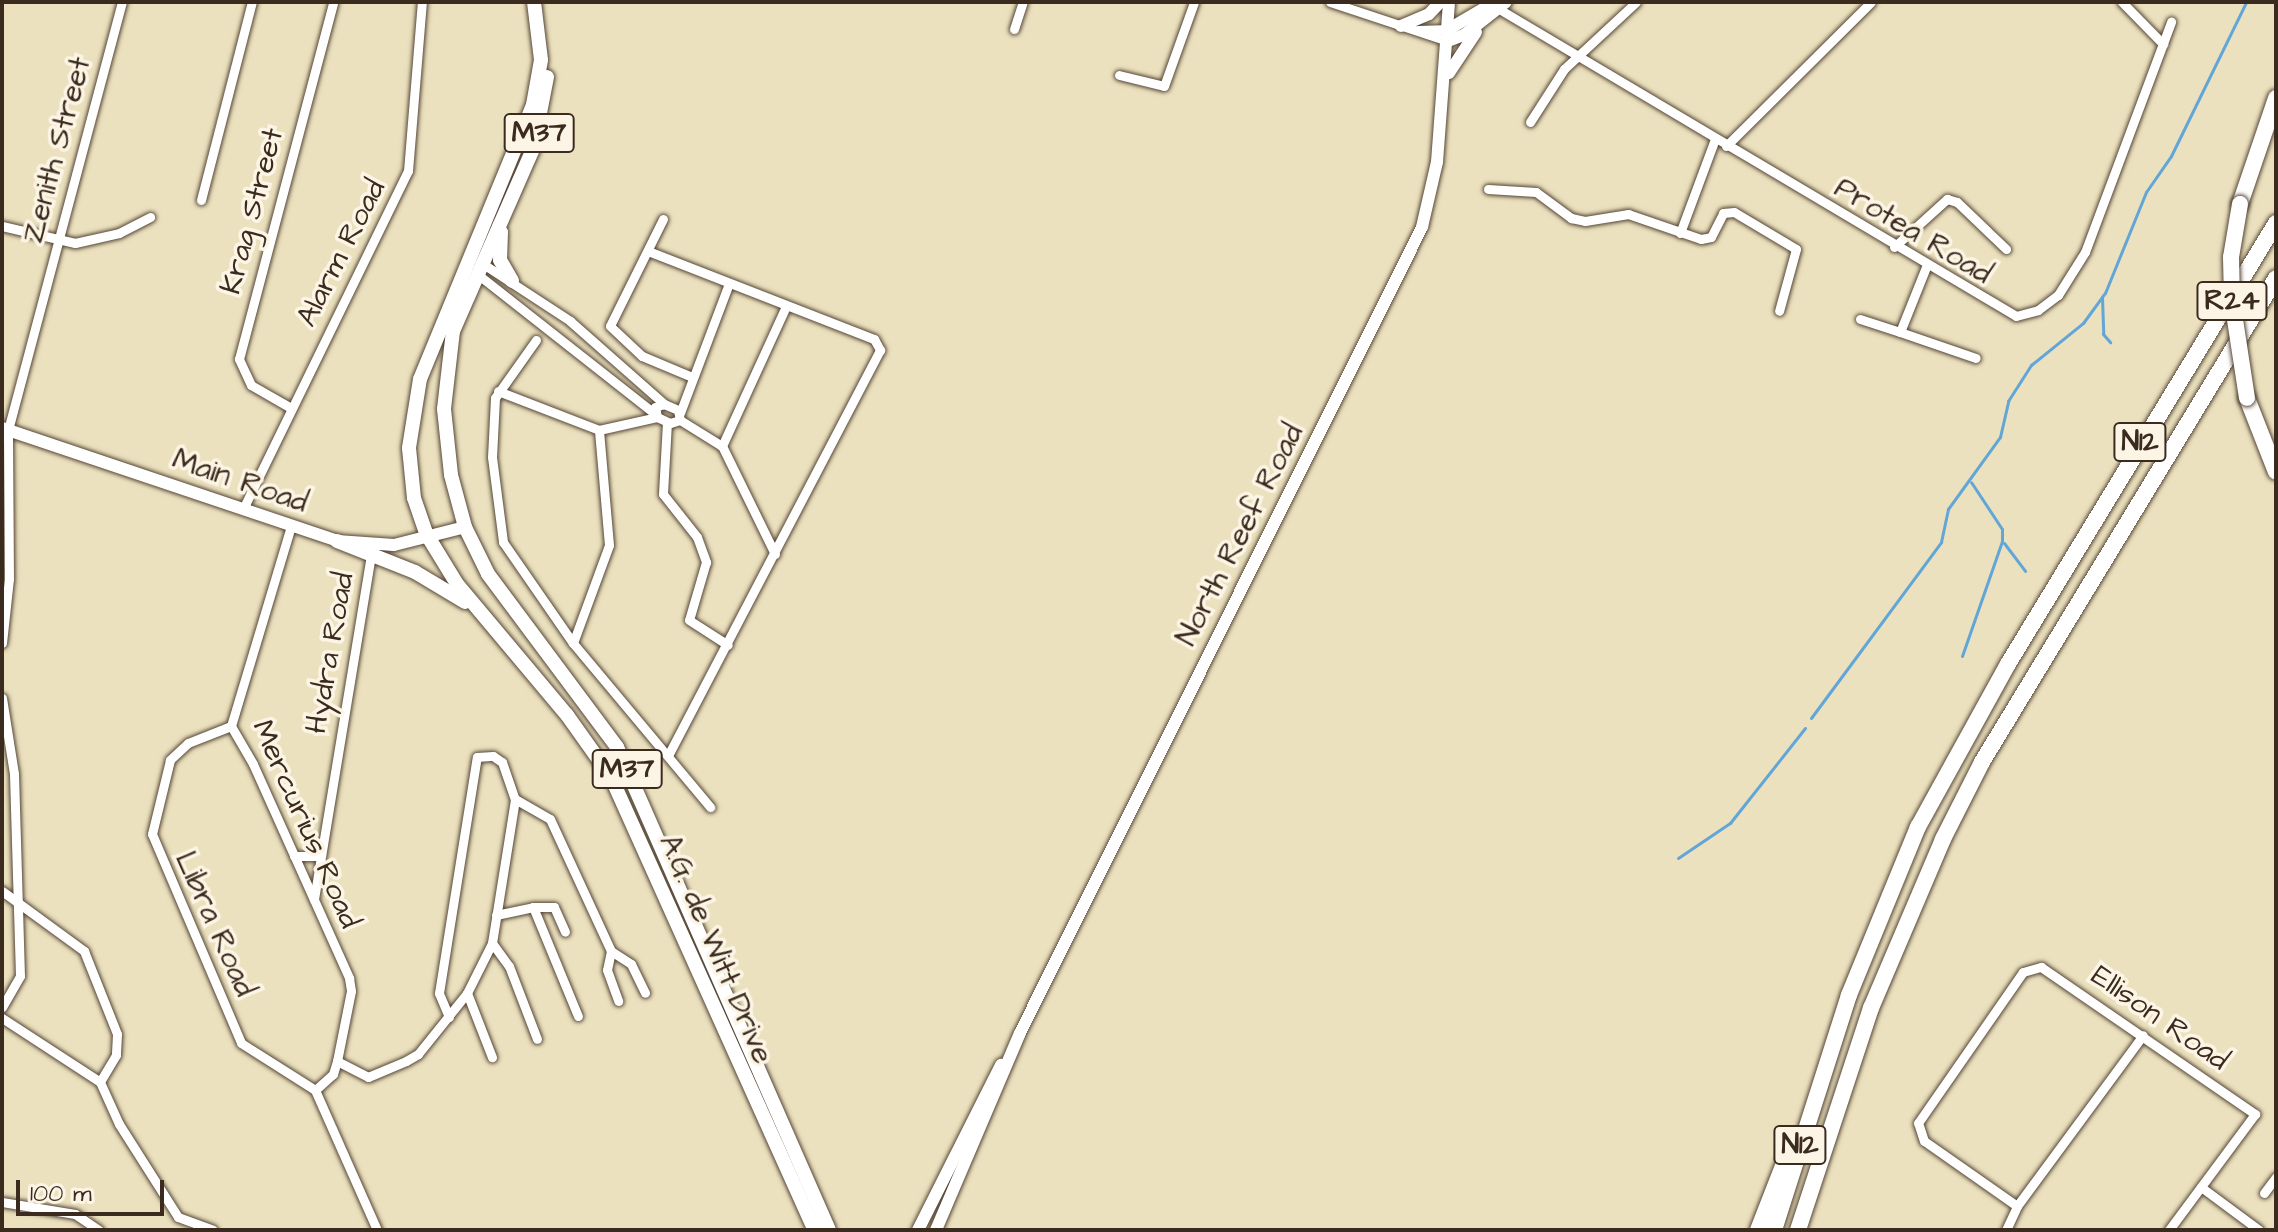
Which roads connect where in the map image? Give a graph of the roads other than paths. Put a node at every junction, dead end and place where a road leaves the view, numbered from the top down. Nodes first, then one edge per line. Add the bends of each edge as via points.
1 (122, 2) edge
2 (252, 2) edge
3 (333, 2) edge
4 (422, 2) edge
5 (534, 2) edge
6 (542, 2) edge
7 (1023, 2) edge
8 (1194, 2) edge
9 (1330, 2) edge
10 (1440, 2) edge
11 (1449, 2) edge
12 (1636, 2) edge
13 (1871, 2) edge
14 (2122, 2) edge
15 (1498, 4) edge
16 (1484, 21) junction
17 (2171, 22) dead end
18 (1408, 28) junction
19 (1014, 29) dead end
20 (1448, 35) junction
21 (2163, 44) junction
22 (1576, 57) junction
23 (1119, 75) dead end
24 (1445, 80) junction
25 (2276, 98) edge
26 (1530, 122) dead end
27 (1715, 139) junction
28 (1726, 146) junction
29 (1488, 189) dead end
30 (201, 200) dead end
31 (510, 201) junction
32 (150, 217) dead end
33 (663, 219) dead end
34 (2276, 223) edge
35 (2, 226) edge
36 (1680, 233) junction
37 (58, 241) junction
38 (1894, 247) junction
39 (2006, 249) dead end
40 (648, 251) junction
41 (474, 265) junction
42 (1926, 267) junction
43 (2276, 278) edge
44 (512, 281) junction
45 (729, 283) junction
46 (786, 306) junction
47 (1779, 311) dead end
48 (1860, 319) dead end
49 (1900, 332) junction
50 (536, 340) dead end
51 (1976, 358) dead end
52 (626, 370) junction
53 (692, 377) junction
54 (615, 382) junction
55 (498, 391) junction
56 (664, 404) junction
57 (291, 408) junction
58 (660, 417) junction
59 (680, 417) junction
60 (5, 429) edge
61 (599, 430) junction
62 (722, 446) junction
63 (2276, 472) edge
64 (243, 509) junction
65 (291, 526) junction
66 (465, 527) junction
67 (427, 535) junction
68 (337, 541) junction
69 (775, 554) junction
70 (371, 555) junction
71 (481, 615) junction
72 (2, 643) edge
73 (573, 643) junction
74 (728, 645) junction
75 (2, 698) edge
76 (231, 726) junction
77 (669, 754) junction
78 (515, 799) junction
79 (710, 807) dead end
80 (652, 825) junction
81 (638, 833) junction
82 (294, 856) junction
83 (320, 856) junction
84 (668, 862) junction
85 (654, 869) junction
86 (2, 891) edge
87 (19, 901) junction
88 (314, 901) junction
89 (533, 907) junction
90 (496, 915) junction
91 (565, 932) dead end
92 (492, 943) junction
93 (611, 951) junction
94 (467, 993) junction
95 (645, 993) dead end
96 (618, 1001) dead end
97 (2, 1007) edge
98 (578, 1016) dead end
99 (449, 1017) junction
100 (2, 1018) edge
101 (1020, 1035) junction
102 (2143, 1035) junction
103 (537, 1039) dead end
104 (492, 1057) dead end
105 (1826, 1060) junction
106 (337, 1061) junction
107 (100, 1082) junction
108 (315, 1090) junction
109 (1837, 1110) junction
110 (788, 1157) junction
111 (2276, 1177) edge
112 (2201, 1187) junction
113 (2264, 1193) dead end
114 (2, 1202) edge
115 (2017, 1206) junction
116 (99, 1230) edge
117 (213, 1230) edge
118 (377, 1230) edge
119 (815, 1230) edge
120 (829, 1230) edge
121 (918, 1230) edge
122 (936, 1230) edge
123 (1758, 1230) edge
124 (1774, 1230) edge
125 (1798, 1230) edge
126 (1806, 1230) edge
127 (2006, 1230) edge
128 (2169, 1230) edge
129 (2259, 1230) edge

1 - 37 street, Zenith Street
2 - 30 street
3 - 57 street, Krag Street via 239,359 251,385
4 - 57 street, Alarm Road via 408,171
5 - 41 main road, A.G. de Witt Drive / M37 via 541,60 533,105
6 - 31 main road, A.G. de Witt Drive / M37 via 545,104
7 - 19 street
8 - 23 street via 1164,86
9 - 18 street
10 - 18 main road
11 - 20 main road, North Reef Road
12 - 22 street
13 - 28 street
14 - 21 street
15 - 16 main road
15 - 20 main road
15 - 22 street, Protea Road
16 - 20 main road
16 - 24 main road
17 - 21 street, Protea Road
18 - 20 street
20 - 24 main road, North Reef Road
21 - 42 street, Protea Road via 2085,252 2058,295 2028,315 2005,315
22 - 26 street
22 - 27 street, Protea Road
24 - 101 main road, North Reef Road via 1437,162 1422,227
25 - 63 highway, R24, bridge via 2240,204 2231,257 2247,398
27 - 28 street, Protea Road
27 - 36 street
28 - 38 street, Protea Road
29 - 36 street via 1536,192 1571,218 1628,214
31 - 41 main road, A.G. de Witt Drive / M37
31 - 44 main road via 498,250
32 - 37 street via 102,239
33 - 40 street
34 - 105 highway, N12 via 1959,748 1893,885
35 - 37 street
36 - 47 street via 1706,239 1728,211 1793,246 1798,258
37 - 60 street, Zenith Street
38 - 39 street via 1947,199 1957,202
38 - 42 street, Protea Road
40 - 45 street
40 - 53 street via 610,326 642,356
41 - 44 street
41 - 54 street
41 - 66 main road, A.G. de Witt Drive / M37 via 453,331 444,386 446,443
41 - 67 main road, A.G. de Witt Drive / M37 via 426,363 411,423 410,474
42 - 49 street
43 - 109 highway, N12 via 1982,762 1905,921
44 - 52 street via 570,321
45 - 46 street
45 - 53 street
46 - 62 street
46 - 69 street via 874,339 880,350
48 - 49 street
49 - 51 street
50 - 55 street
52 - 54 street
52 - 56 street
53 - 59 street
54 - 58 street
55 - 61 street
55 - 73 street via 491,447 503,542
56 - 58 street via 655,407
56 - 59 street
57 - 64 street, Alarm Road
58 - 59 street
58 - 61 street
58 - 74 street via 663,494 697,537 706,562 689,620
59 - 62 street
60 - 64 main road, Main Road
60 - 72 street, Zenith Street via 8,590
61 - 73 street via 609,545
62 - 69 street
64 - 65 main road, Main Road
65 - 68 main road, Main Road
65 - 76 street, Mercurius Road
66 - 67 main road, Main Road
66 - 80 main road, A.G. de Witt Drive / M37 via 496,585 596,714
67 - 68 main road, Main Road via 382,546
67 - 71 main road, A.G. de Witt Drive / M37
68 - 70 main road
69 - 74 street
70 - 71 main road via 429,579
70 - 83 street, Hydra Road
71 - 81 main road, A.G. de Witt Drive / M37 via 592,747
73 - 77 street
74 - 77 street
75 - 87 street via 14,774
76 - 82 street, Mercurius Road
76 - 108 street, Libra Road via 188,743 170,760 152,834 241,1043
77 - 79 street
78 - 90 street
78 - 93 street via 550,819
78 - 99 street via 502,762 484,754 477,757 439,993
80 - 81 main road
80 - 84 main road, A.G. de Witt Drive / M37
81 - 85 main road, A.G. de Witt Drive / M37
82 - 83 street
82 - 88 street, Mercurius Road
83 - 88 street, Hydra Road
84 - 85 main road
84 - 110 main road, A.G. de Witt Drive / M37
85 - 110 main road, A.G. de Witt Drive / M37
86 - 87 street
87 - 97 street via 20,976
87 - 107 street via 84,951 117,1034 116,1055
88 - 106 street, Mercurius Road via 351,991
89 - 90 street
89 - 91 street via 554,907
89 - 98 street
90 - 92 street
92 - 94 street
92 - 103 street via 509,966
93 - 95 street via 631,964
93 - 96 street via 607,970
94 - 99 street
94 - 104 street
99 - 106 street via 418,1054 376,1074 360,1077
100 - 107 street
101 - 121 main road, North Reef Road via 975,1110
101 - 122 main road, North Reef Road
102 - 112 street, Ellison Road via 2255,1114
102 - 115 street
102 - 115 street, Ellison Road via 2048,970 2035,967 2023,972 1918,1123 1924,1141
105 - 123 highway
105 - 124 highway, N12
106 - 108 street, Mercurius Road via 333,1074
107 - 117 street via 119,1124 178,1217
108 - 118 street
109 - 125 highway, N12
109 - 126 highway
110 - 119 main road, A.G. de Witt Drive / M37
110 - 120 main road, A.G. de Witt Drive / M37
111 - 113 street
112 - 128 street
112 - 129 street
114 - 116 street via 87,1217
115 - 127 street

